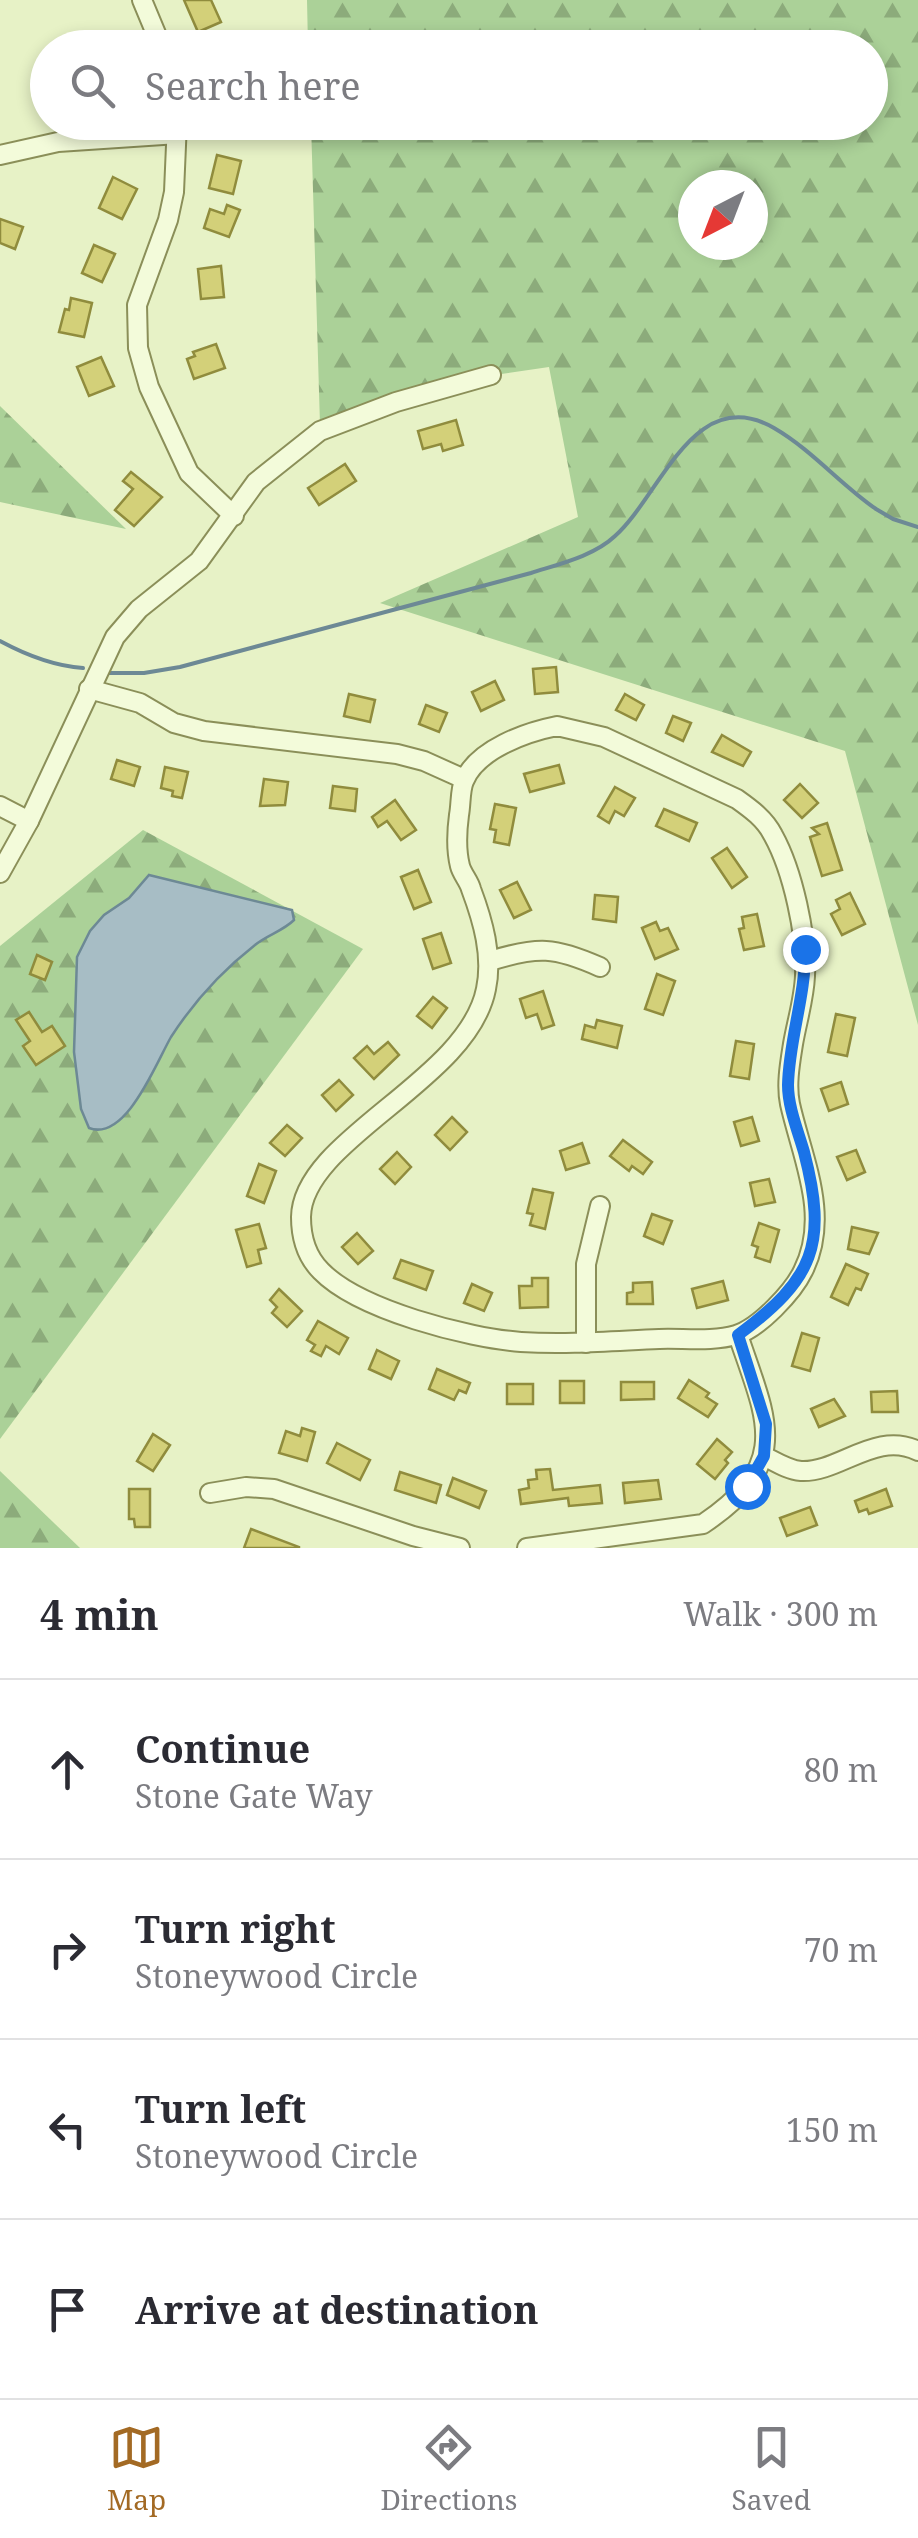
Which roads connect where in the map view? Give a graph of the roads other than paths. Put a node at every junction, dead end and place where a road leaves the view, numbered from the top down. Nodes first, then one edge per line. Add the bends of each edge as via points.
1 (142, 0) edge
2 (154, 30) edge
3 (75, 140) edge
4 (176, 140) edge
5 (0, 155) edge
6 (491, 375) dead end
7 (234, 516) junction
8 (90, 688) junction
9 (464, 779) junction
10 (0, 806) edge
11 (29, 822) junction
12 (0, 873) edge
13 (490, 961) junction
14 (600, 967) dead end
15 (600, 1206) dead end
16 (738, 1335) junction
17 (586, 1342) junction
18 (918, 1451) edge
19 (764, 1456) junction
20 (210, 1494) dead end
21 (460, 1548) edge
22 (526, 1548) edge

1 - 2 street
3 - 5 street
4 - 7 street via 168,220 137,305 138,348 189,473
6 - 7 street via 320,431 256,482
7 - 8 street via 199,561 125,624
8 - 9 street via 204,731 397,754
8 - 11 street
9 - 13 street via 460,867
9 - 16 street via 516,736 570,728 716,786 754,811 773,836 805,949 788,1088 815,1233 806,1266 784,1299
10 - 11 street
11 - 12 street
13 - 14 street via 564,951
13 - 17 street via 486,994 452,1051 311,1180 302,1234 312,1260 335,1283 417,1320 468,1336
15 - 17 street via 586,1264
16 - 17 street
16 - 19 street via 766,1424
18 - 19 street via 892,1445 806,1472
19 - 22 street via 747,1486 703,1524
20 - 21 street via 274,1489

